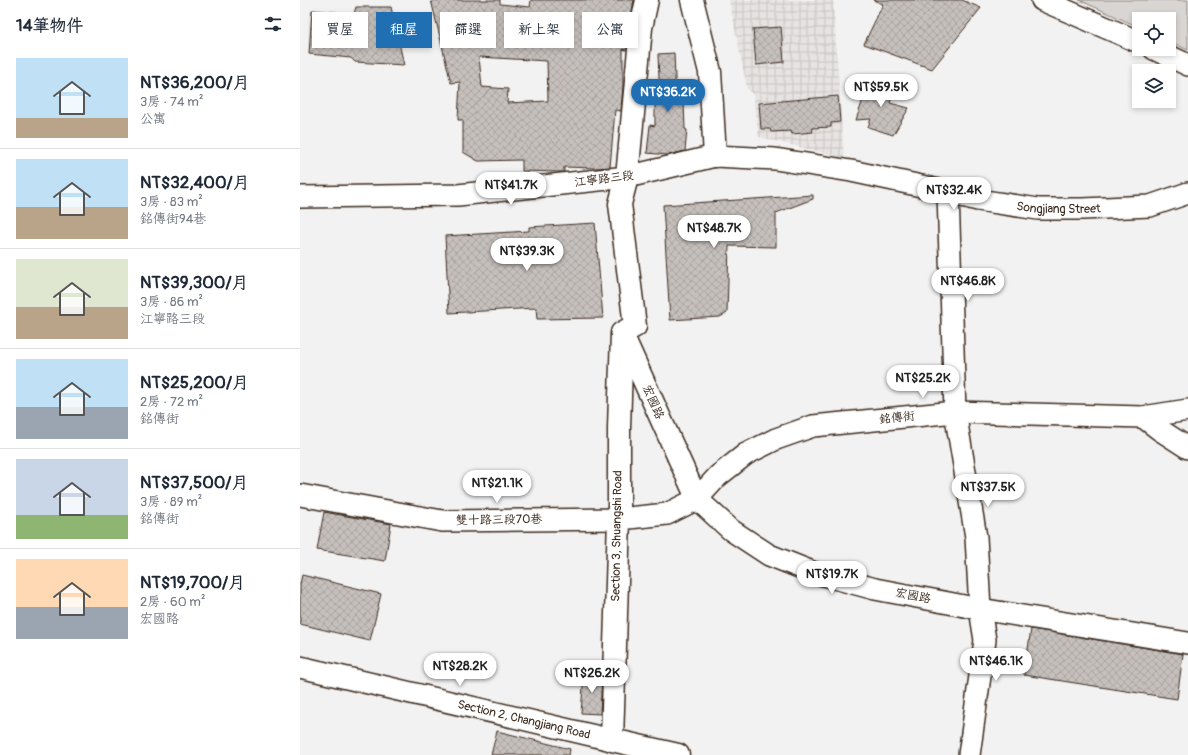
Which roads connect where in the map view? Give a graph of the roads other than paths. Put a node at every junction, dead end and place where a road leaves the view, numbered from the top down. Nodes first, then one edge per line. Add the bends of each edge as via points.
1 (647, 0) edge
2 (692, 0) edge
3 (1042, 0) edge
4 (1132, 39) edge
5 (1170, 56) edge
6 (1188, 64) edge
7 (715, 156) junction
8 (627, 177) junction
9 (948, 193) junction
10 (1188, 193) edge
11 (300, 197) edge
12 (622, 333) junction
13 (1188, 410) edge
14 (955, 412) junction
15 (1144, 417) junction
16 (1188, 448) edge
17 (300, 495) edge
18 (697, 499) junction
19 (619, 519) junction
20 (980, 609) junction
21 (1188, 643) edge
22 (300, 667) edge
23 (612, 740) junction
24 (678, 755) edge
25 (969, 755) edge

1 - 8 street via 641,28
2 - 7 street via 710,72
3 - 4 street
5 - 6 street
7 - 8 street, 江寧路三段
7 - 9 street, Songjiang Street via 775,159 851,171
8 - 11 street, 江寧路三段 via 458,195
8 - 12 street via 620,204 635,326
9 - 10 street, Songjiang Street via 1038,209 1150,206
9 - 14 street
12 - 18 street, 宏國路
12 - 19 street, Section 3, Shuangshi Road
13 - 15 street, 銘傳街
14 - 15 street, 銘傳街
14 - 18 street, 銘傳街 via 813,426 776,439 746,454 718,476
14 - 20 street via 976,537
15 - 16 street
17 - 19 street, 雙十路三段70巷 via 442,521
18 - 19 street, 雙十路三段70巷 via 667,514
18 - 20 street, 宏國路 via 730,530 769,555 812,572 875,589
19 - 23 street, Section 3, Shuangshi Road
20 - 21 street, 宏國路
20 - 25 street via 986,640
22 - 23 street, Section 2, Changjiang Road
23 - 24 street, Section 2, Changjiang Road

